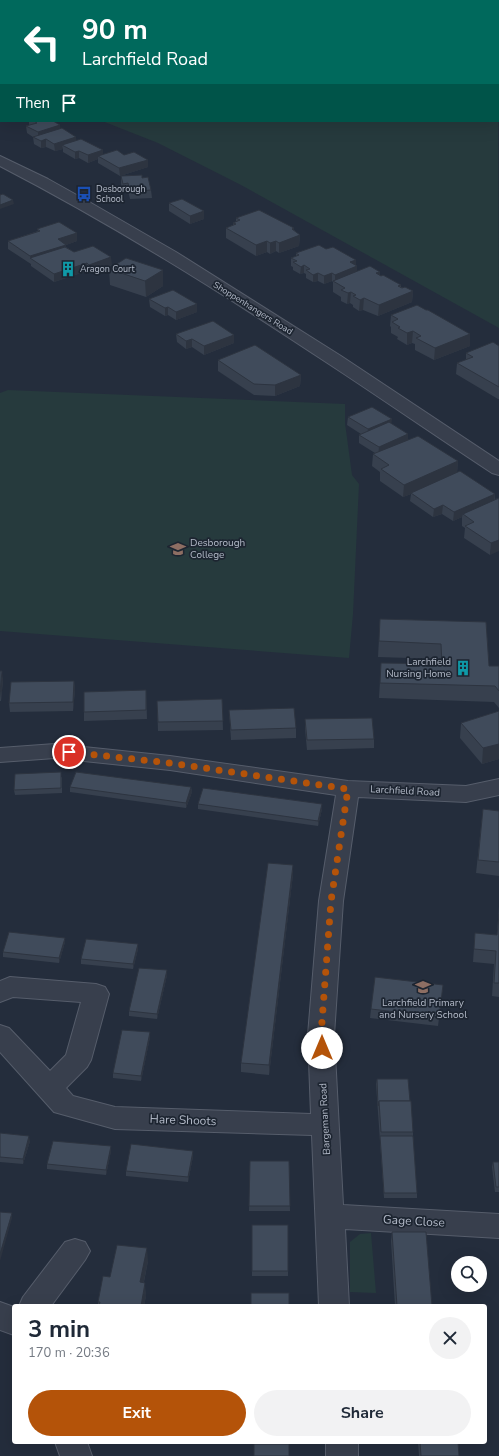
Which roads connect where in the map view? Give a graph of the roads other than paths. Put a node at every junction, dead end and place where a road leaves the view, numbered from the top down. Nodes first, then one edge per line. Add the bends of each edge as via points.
1 (0, 160) edge
2 (499, 469) edge
3 (0, 755) edge
4 (499, 787) edge
5 (348, 789) junction
6 (0, 992) edge
7 (0, 1035) edge
8 (49, 1088) junction
9 (326, 1125) junction
10 (329, 1216) junction
11 (499, 1226) edge
12 (74, 1252) dead end
13 (35, 1304) edge
14 (334, 1304) edge
15 (0, 1315) edge
16 (12, 1321) edge
17 (72, 1444) edge
18 (342, 1444) edge
19 (76, 1456) edge
20 (342, 1456) edge

1 - 2 street, Shoppenhangers Road via 39,179 172,257 335,360
3 - 5 street, Larchfield Road via 55,751 170,763
4 - 5 street, Larchfield Road via 466,794
5 - 9 street, Bargeman Road via 331,901 321,1035
6 - 8 street via 10,988 96,994 78,1060
7 - 8 street, Hare Shoots
8 - 9 street, Hare Shoots via 64,1104 115,1118
9 - 10 street, Bargeman Road
10 - 11 street, Gage Close
10 - 14 street, Bargeman Road
12 - 13 street
15 - 16 street
17 - 19 street
18 - 20 street

